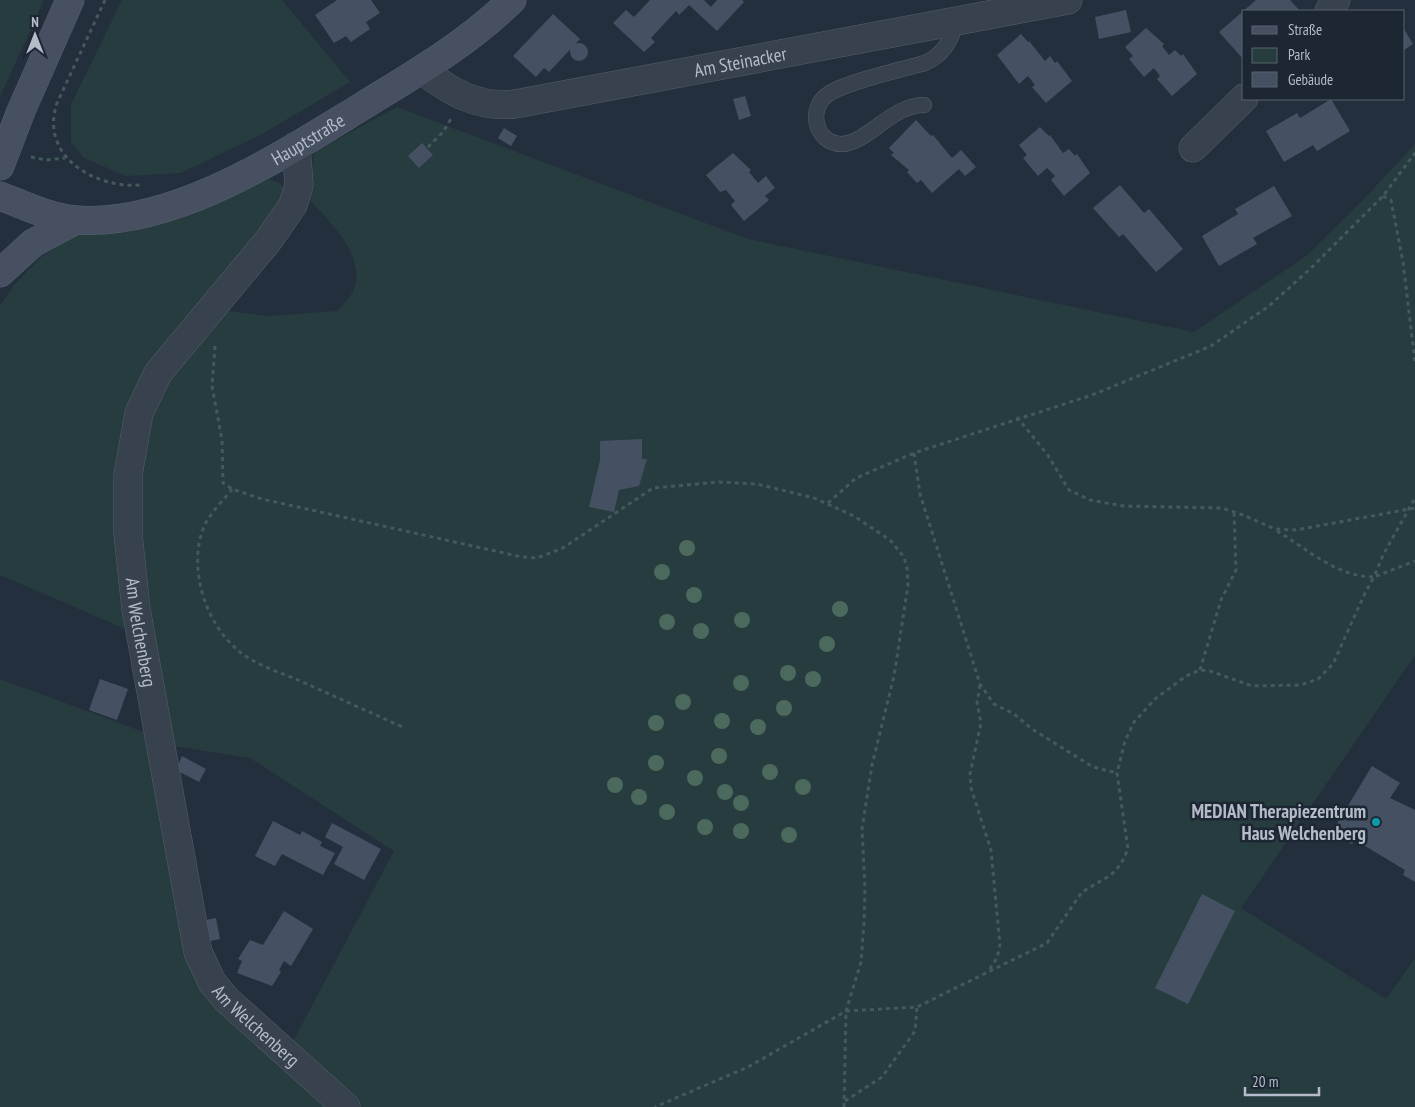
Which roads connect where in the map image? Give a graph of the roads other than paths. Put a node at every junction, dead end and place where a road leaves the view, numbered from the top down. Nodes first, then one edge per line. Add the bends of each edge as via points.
1 (70, 0) edge
2 (512, 0) edge
3 (1068, 0) edge
4 (956, 21) junction
5 (422, 70) junction
6 (1242, 100) edge
7 (924, 105) dead end
8 (296, 146) junction
9 (1194, 148) dead end
10 (0, 166) edge
11 (0, 196) edge
12 (76, 220) junction
13 (0, 273) edge
14 (346, 1107) edge

1 - 10 street
2 - 5 street, Hauptstraße via 474,33
3 - 4 street, Am Steinacker
4 - 5 street, Am Steinacker via 509,105 472,101 447,89
4 - 7 lane via 949,42 938,56 925,63 833,91 820,101 815,115 818,129 825,138 844,144 905,108
5 - 8 street, Hauptstraße
6 - 9 street
8 - 12 street, Hauptstraße via 184,202 129,215
8 - 14 street, Am Welchenberg via 299,185 293,204 268,241 158,373 139,413 127,497 130,559 193,934 202,963 220,993
11 - 12 street, Hauptstraße via 36,210
12 - 13 street, Hauptstraße via 33,243

